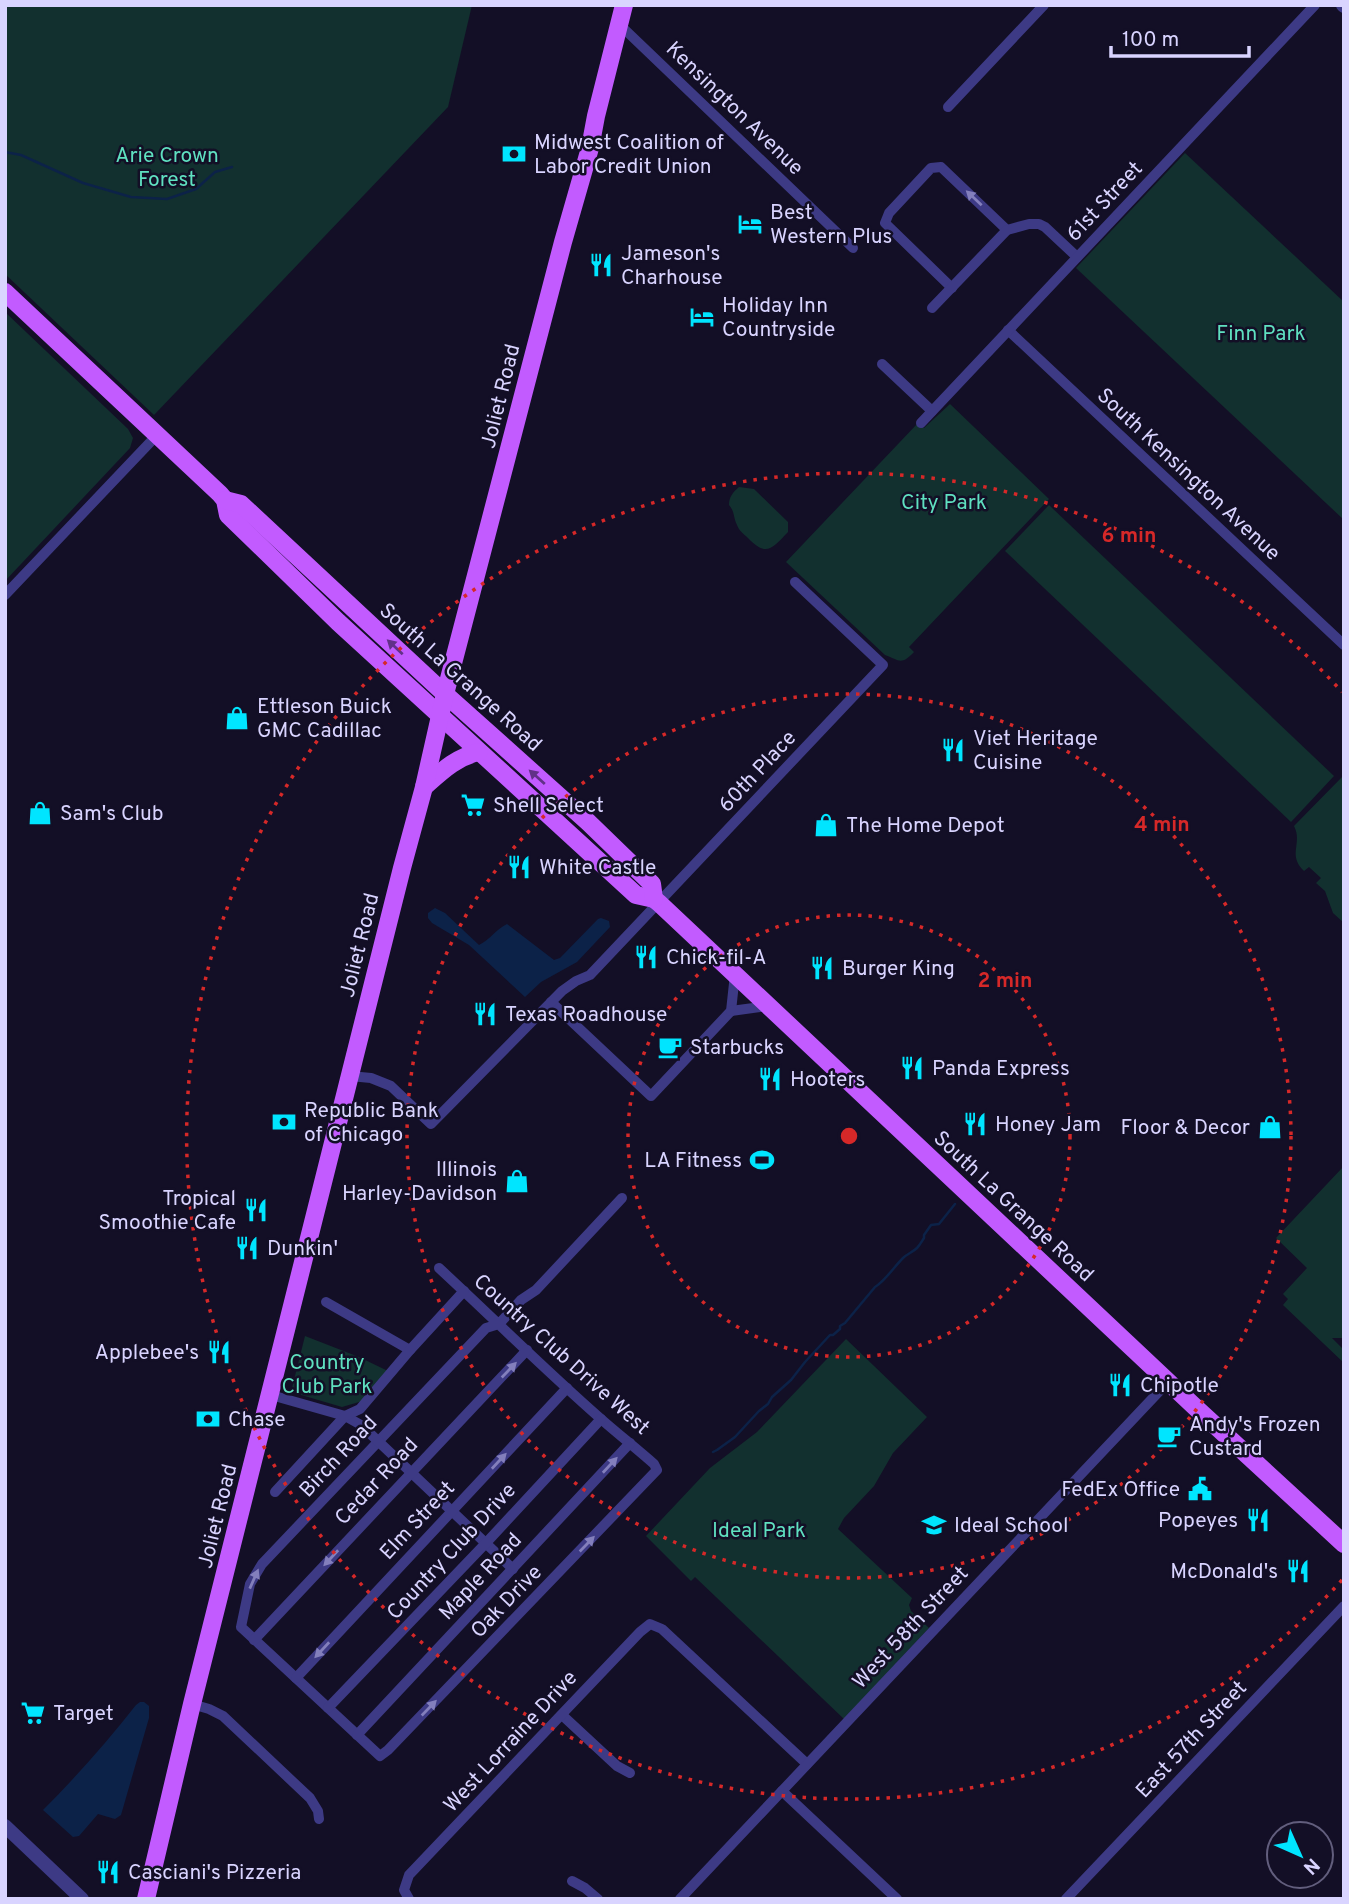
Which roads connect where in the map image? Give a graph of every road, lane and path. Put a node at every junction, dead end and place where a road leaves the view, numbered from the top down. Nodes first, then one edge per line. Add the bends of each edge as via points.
1 (624, 5) edge
2 (1044, 5) edge
3 (1315, 5) edge
4 (620, 24) junction
5 (948, 107) dead end
6 (1007, 230) junction
7 (853, 248) dead end
8 (1077, 257) junction
9 (951, 288) junction
10 (5, 292) edge
11 (932, 308) dead end
12 (1008, 330) junction
13 (882, 363) dead end
14 (932, 411) junction
15 (921, 423) dead end
16 (158, 435) junction
17 (225, 500) junction
18 (795, 582) dead end
19 (5, 595) edge
20 (1344, 645) edge
21 (445, 694) junction
22 (440, 715) junction
23 (479, 752) junction
24 (424, 787) junction
25 (657, 901) junction
26 (735, 974) junction
27 (551, 1002) junction
28 (768, 1006) junction
29 (732, 1012) junction
30 (350, 1076) junction
31 (622, 1198) dead end
32 (439, 1268) dead end
33 (464, 1291) junction
34 (326, 1302) dead end
35 (499, 1324) junction
36 (410, 1350) junction
37 (527, 1350) junction
38 (1168, 1382) junction
39 (567, 1388) junction
40 (271, 1395) junction
41 (345, 1416) junction
42 (601, 1419) junction
43 (378, 1441) junction
44 (630, 1443) junction
45 (657, 1470) joint
46 (411, 1472) junction
47 (275, 1492) dead end
48 (452, 1511) junction
49 (486, 1543) junction
50 (1344, 1544) edge
51 (513, 1569) junction
52 (1344, 1606) edge
53 (254, 1640) junction
54 (296, 1678) junction
55 (192, 1704) junction
56 (328, 1708) junction
57 (562, 1714) junction
58 (357, 1735) junction
59 (807, 1764) junction
60 (630, 1773) dead end
61 (782, 1791) junction
62 (318, 1819) dead end
63 (5, 1826) edge
64 (572, 1881) dead end
65 (406, 1894) edge
66 (82, 1899) edge
67 (146, 1899) edge
68 (598, 1899) edge
69 (680, 1899) edge
70 (897, 1899) edge
71 (1066, 1899) edge

1 - 4 main road, Joliet Road
2 - 5 street
3 - 8 street, 61st Street
4 - 7 street, Kensington Avenue
4 - 21 main road, Joliet Road
6 - 8 street via 1039,224
6 - 9 street
6 -> 9 street via 941,167 932,168 885,223
8 - 12 street, 61st Street
9 - 11 street
10 - 16 main road, South La Grange Road
12 - 14 street, 61st Street
12 - 20 street, South Kensington Avenue
13 - 14 street
14 - 15 street, 61st Street
16 - 17 main road, South La Grange Road
16 - 19 street
21 -> 17 main road, South La Grange Road via 241,504
17 - 22 main road, South La Grange Road via 228,515
18 - 25 street, 60th Place via 883,665
21 - 22 main road, Joliet Road
25 -> 21 main road, South La Grange Road via 652,884
22 - 23 main road, South La Grange Road
22 - 24 main road, Joliet Road
23 - 24 main road via 450,764
23 - 25 main road, South La Grange Road via 636,895
24 - 30 main road, Joliet Road
25 - 26 main road, South La Grange Road
25 - 27 street via 590,975
26 - 28 main road, South La Grange Road
26 - 29 street
27 - 29 street via 652,1096
27 - 30 street via 431,1124 391,1086
28 - 29 street
28 - 38 main road, South La Grange Road
30 - 40 main road, Joliet Road
31 - 35 street, Birch Road
32 - 33 street, Country Club Drive West
33 - 35 street, Country Club Drive West
33 - 36 street
34 - 36 street
35 - 37 street, Country Club Drive West
35 - 43 street, Birch Road via 486,1328
36 - 41 street via 360,1409
37 - 39 street, Country Club Drive West
46 -> 37 street, Cedar Road
38 - 50 main road, South La Grange Road
38 - 59 street, West 58th Street
39 - 42 street, Country Club Drive West
48 -> 39 street, Elm Street
40 - 41 street
40 - 55 main road, Joliet Road
41 - 43 street
41 - 47 street
42 - 44 street, Country Club Drive West
42 - 49 street, Country Club Drive
43 - 46 street
53 -> 43 street, Birch Road via 241,1628 255,1573
44 - 45 street, Country Club Drive West
51 -> 44 street, Maple Road
58 -> 45 street, Oak Drive via 380,1756 388,1751
46 - 48 street
46 -> 53 street, Cedar Road
48 - 49 street
48 -> 54 street, Elm Street
49 - 51 street
49 - 56 street, Country Club Drive
51 - 58 street, Maple Road
52 - 71 street, East 57th Street
53 - 54 street
54 - 56 street
55 - 62 street via 223,1716 310,1798
55 - 67 main road, Joliet Road
56 - 58 street
57 - 59 street, West Lorraine Drive via 650,1624 662,1629
57 - 60 street
57 - 65 street, West Lorraine Drive via 410,1875
59 - 61 street, West 58th Street
61 - 69 street, West 58th Street
61 - 70 street
63 - 66 street
64 - 68 street

